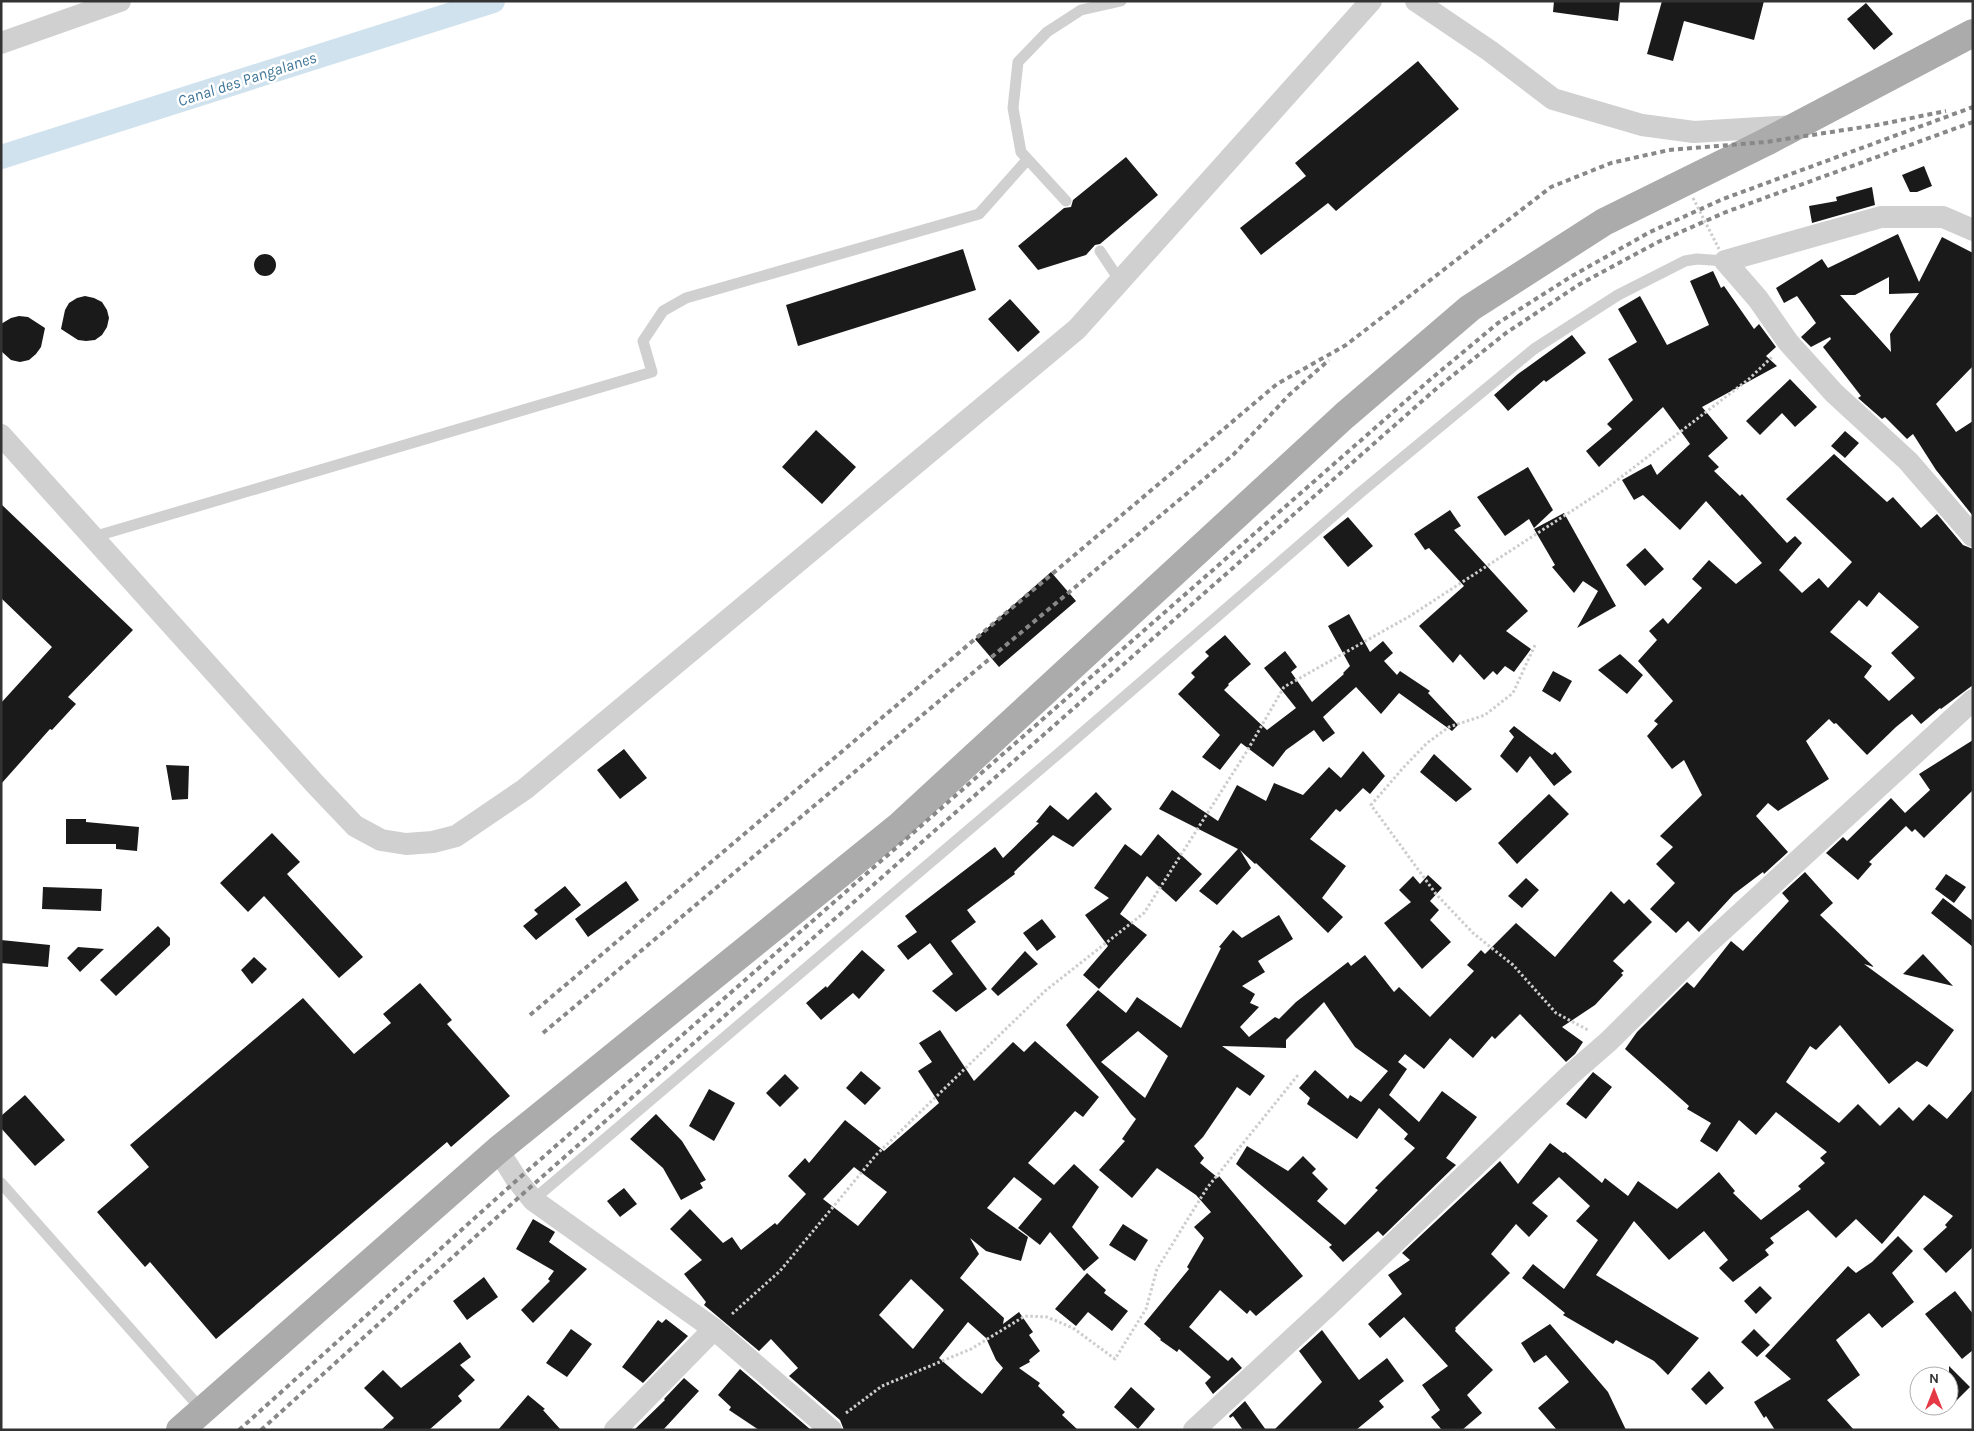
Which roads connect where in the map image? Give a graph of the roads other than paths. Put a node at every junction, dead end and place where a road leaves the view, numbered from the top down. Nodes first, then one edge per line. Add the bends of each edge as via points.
1 (120, 1) edge
2 (1120, 1) edge
3 (1371, 1) edge
4 (1416, 1) edge
5 (1973, 33) edge
6 (1, 43) edge
7 (1799, 126) junction
8 (1027, 160) junction
9 (1066, 201) dead end
10 (1973, 230) edge
11 (1100, 251) dead end
12 (1722, 255) junction
13 (1120, 281) junction
14 (1, 435) edge
15 (1973, 536) edge
16 (93, 537) junction
17 (1973, 700) edge
18 (498, 1150) junction
19 (1, 1184) edge
20 (533, 1200) junction
21 (714, 1329) junction
22 (202, 1410) junction
23 (829, 1428) edge
24 (180, 1430) edge
25 (615, 1430) edge
26 (1194, 1430) edge

1 - 6 street
2 - 8 lane via 1081,10 1047,32 1018,62 1013,108 1021,152
3 - 13 street
4 - 7 street via 1553,99 1642,125 1694,132
5 - 7 main road
7 - 18 main road via 1604,222 1470,308 1344,416 898,827
8 - 9 lane
8 - 16 lane via 979,214 686,298 663,311 643,342 652,372
10 - 12 street via 1943,217 1881,217
11 - 13 lane
12 - 15 street via 1788,342 1834,393 1908,461
12 - 20 lane via 1685,261 1618,295 1534,349 1360,492 1058,754
13 - 16 street via 1077,329 525,790 456,836 433,842 406,844 382,840 355,826
14 - 16 street
17 - 26 street via 1704,946 1609,1041
18 - 20 street
18 - 22 main road
19 - 22 lane
20 - 21 street
21 - 23 street
21 - 25 street
22 - 24 main road

